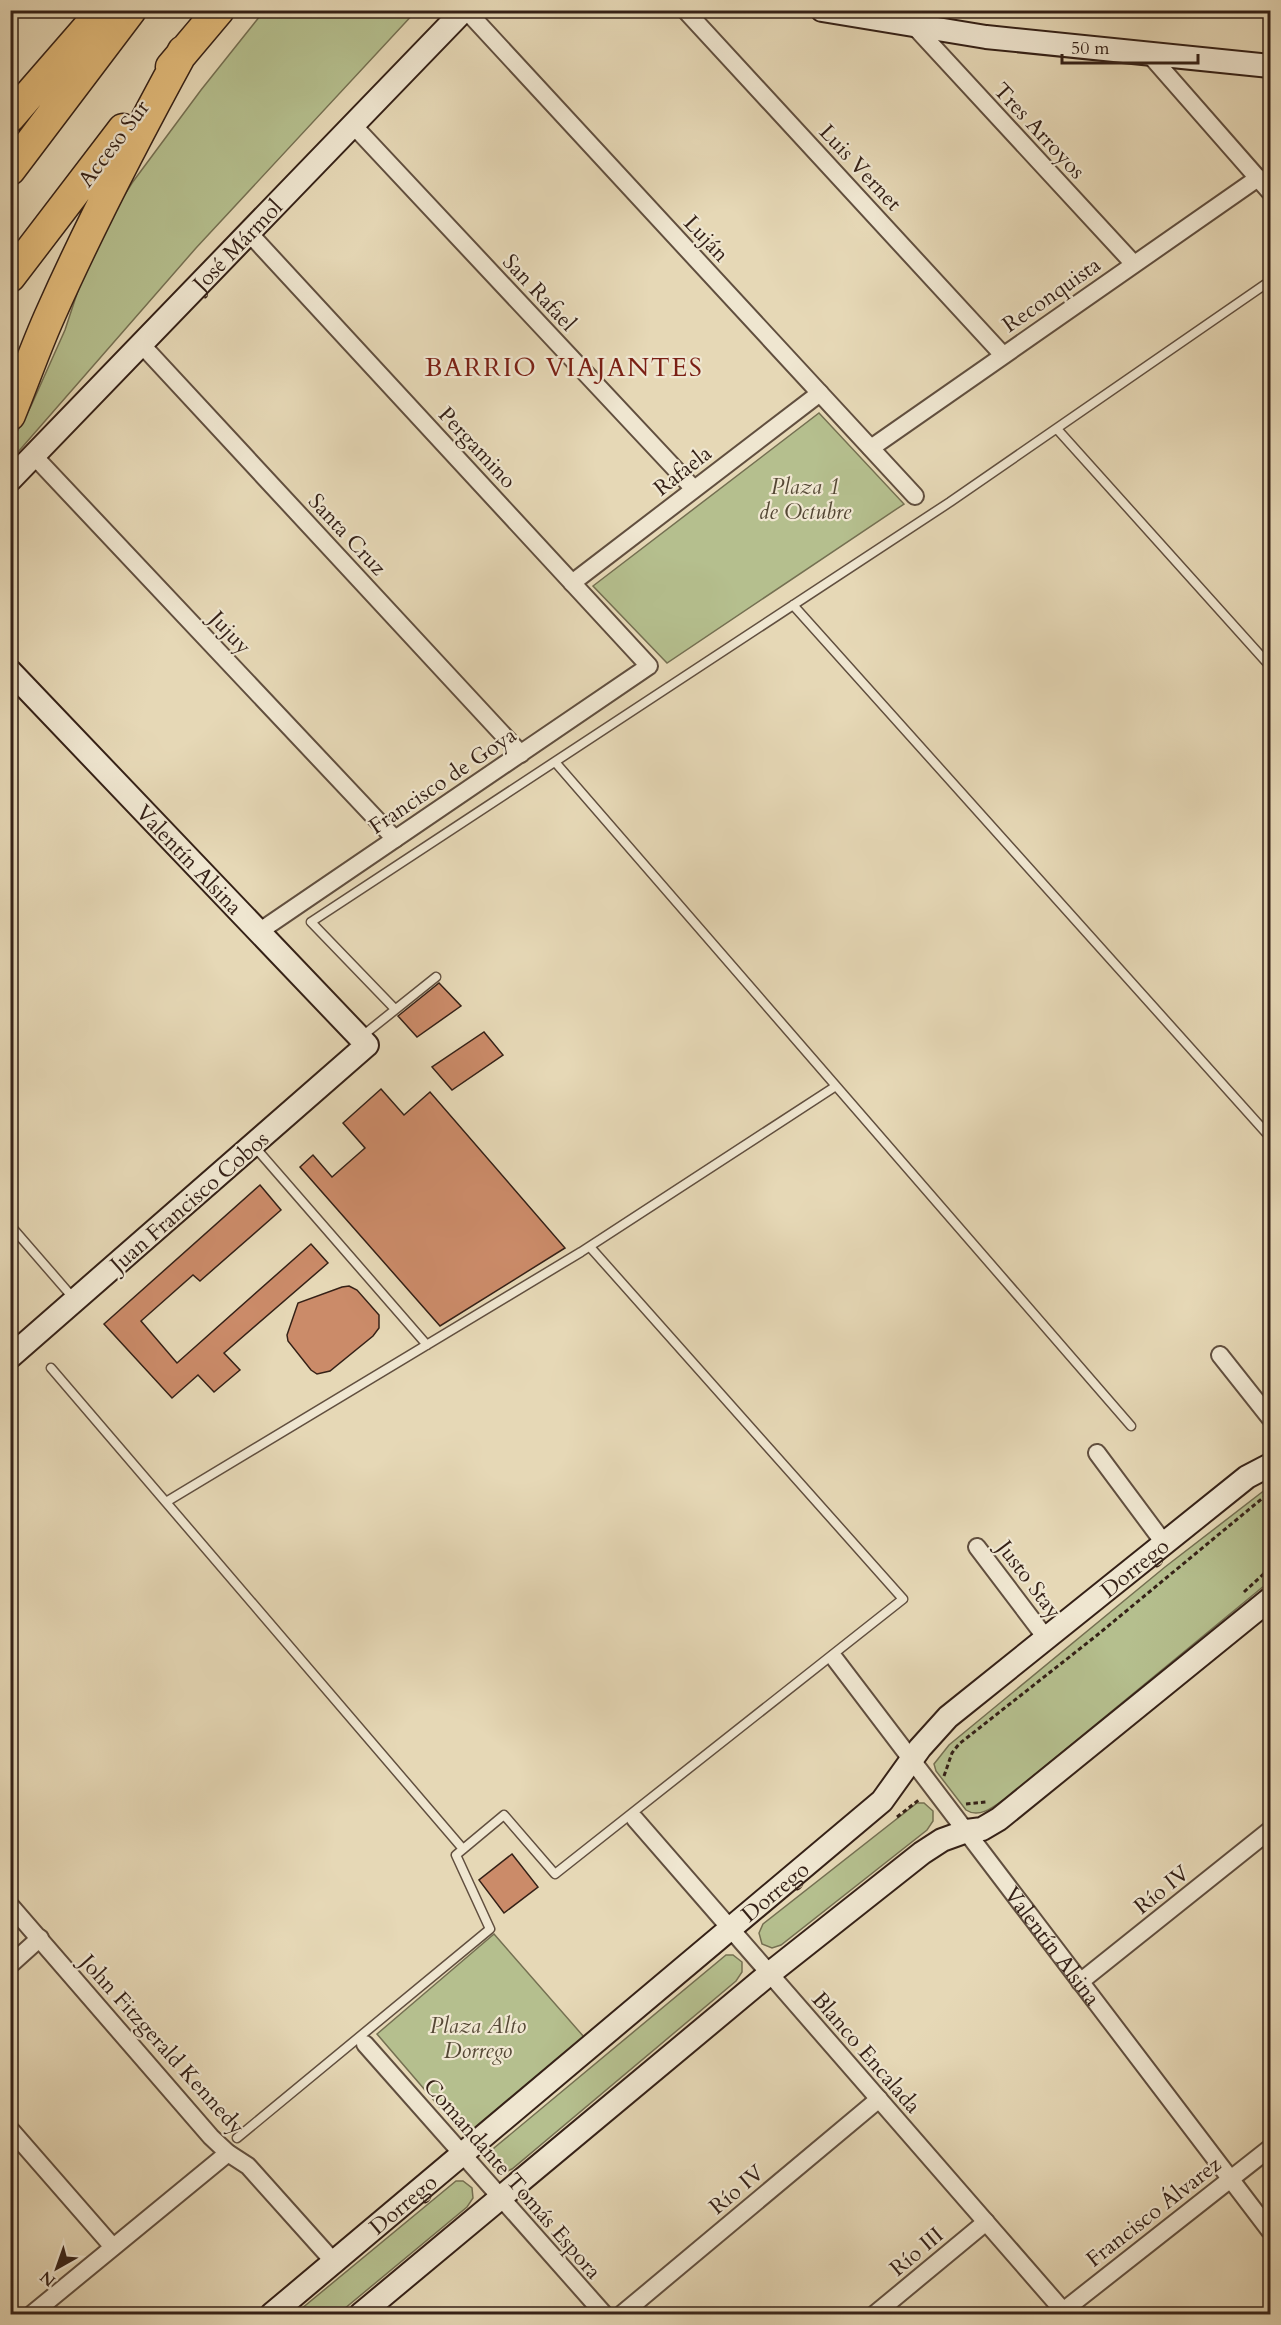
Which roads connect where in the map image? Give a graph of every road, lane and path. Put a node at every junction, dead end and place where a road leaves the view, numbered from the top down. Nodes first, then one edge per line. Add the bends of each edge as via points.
1 (103, 10) edge
2 (131, 10) edge
3 (465, 10) edge
4 (685, 10) edge
5 (822, 10) edge
6 (219, 11) edge
7 (878, 16) edge
8 (915, 27) junction
9 (183, 51) junction
10 (1149, 54) junction
11 (1270, 66) edge
12 (10, 117) edge
13 (353, 125) junction
14 (10, 170) edge
15 (1258, 178) junction
16 (1270, 192) edge
17 (249, 233) junction
18 (1133, 263) junction
19 (10, 277) edge
20 (1270, 281) edge
21 (141, 344) junction
22 (1003, 355) junction
23 (820, 393) junction
24 (10, 415) edge
25 (1057, 429) junction
26 (870, 448) junction
27 (34, 456) junction
28 (10, 480) edge
29 (694, 489) junction
30 (915, 496) dead end
31 (572, 583) junction
32 (793, 605) junction
33 (649, 666) joint
34 (1270, 666) edge
35 (10, 671) edge
36 (521, 753) junction
37 (555, 762) junction
38 (395, 839) junction
39 (260, 932) junction
40 (436, 977) dead end
41 (394, 1008) junction
42 (364, 1041) junction
43 (836, 1086) junction
44 (1270, 1137) edge
45 (253, 1146) junction
46 (10, 1225) edge
47 (590, 1247) junction
48 (75, 1301) junction
49 (427, 1345) junction
50 (1220, 1355) dead end
51 (10, 1357) edge
52 (51, 1368) dead end
53 (1270, 1418) edge
54 (1131, 1426) dead end
55 (1097, 1453) dead end
56 (1270, 1465) edge
57 (166, 1502) junction
58 (1164, 1544) junction
59 (977, 1547) dead end
60 (1270, 1599) edge
61 (1046, 1638) junction
62 (835, 1659) dead end
63 (913, 1760) junction
64 (634, 1819) dead end
65 (1270, 1830) edge
66 (967, 1831) junction
67 (463, 1849) junction
68 (10, 1905) edge
69 (731, 1930) junction
70 (40, 1938) junction
71 (10, 1965) edge
72 (769, 1974) junction
73 (1080, 1982) junction
74 (365, 2044) dead end
75 (879, 2099) junction
76 (10, 2129) edge
77 (237, 2138) dead end
78 (1270, 2148) edge
79 (228, 2153) junction
80 (462, 2154) junction
81 (1231, 2179) junction
82 (501, 2198) junction
83 (986, 2222) junction
84 (1270, 2231) edge
85 (113, 2247) junction
86 (334, 2262) junction
87 (1064, 2312) edge
88 (32, 2314) edge
89 (272, 2314) edge
90 (361, 2314) edge
91 (604, 2314) edge
92 (622, 2314) edge
93 (875, 2314) edge

1 - 12 highway
2 - 14 highway
3 - 13 main road, José Mármol
3 - 23 street, Luján
4 - 22 street, Luis Vernet
5 - 7 main road
6 - 9 highway, Acceso Sur
7 - 8 main road
8 - 10 main road
8 - 18 street, Tres Arroyos
9 - 19 highway, Acceso Sur
9 - 24 highway via 86,237
10 - 11 main road
10 - 15 street
13 - 17 main road, José Mármol
13 - 29 street, San Rafael
15 - 16 street
15 - 18 street, Reconquista
17 - 21 main road, José Mármol
17 - 31 street, Pergamino
18 - 22 street, Reconquista
20 - 25 lane
21 - 27 main road, José Mármol
21 - 36 street, Santa Cruz
22 - 26 street, Reconquista
23 - 26 street, Luján
23 - 29 street, Rafaela
25 - 32 lane
25 - 34 lane
26 - 30 street, Luján
27 - 28 main road, José Mármol
27 - 38 street, Jujuy
29 - 31 street, Rafaela
31 - 33 street, Pergamino
32 - 37 lane
32 - 44 lane
33 - 36 street, Francisco de Goya
35 - 39 main road, Valentín Alsina
36 - 38 street, Francisco de Goya
37 - 41 lane via 310,922
37 - 43 lane
38 - 39 street, Francisco de Goya
39 - 42 main road, Valentín Alsina
40 - 41 lane
41 - 42 lane
42 - 45 main road, Juan Francisco Cobos
43 - 47 lane
43 - 54 lane
45 - 48 main road, Juan Francisco Cobos
45 - 49 lane
46 - 48 lane
47 - 49 lane
47 - 67 lane via 903,1599 555,1874 504,1815
48 - 51 main road, Juan Francisco Cobos
49 - 57 lane
50 - 53 street
52 - 57 lane
55 - 58 street
56 - 58 main road, Dorrego via 1247,1477
57 - 67 lane
58 - 61 main road, Dorrego
59 - 61 street, Justo Stay
60 - 66 main road via 999,1819 982,1829
61 - 63 main road, Dorrego via 948,1717
62 - 63 street, Valentín Alsina
63 - 66 street, Valentín Alsina
63 - 69 main road, Dorrego via 882,1801
64 - 69 street, Blanco Encalada
65 - 73 street, Río IV
66 - 72 main road via 922,1853
66 - 73 street, Valentín Alsina
67 - 77 lane via 456,1855 490,1929
68 - 70 street, John Fitzgerald Kennedy
69 - 72 street, Blanco Encalada
69 - 80 main road, Dorrego
70 - 71 street
70 - 79 street, John Fitzgerald Kennedy
72 - 75 street, Blanco Encalada
72 - 82 main road
73 - 81 street, Valentín Alsina
74 - 80 street, Comandante Tomás Espora
75 - 83 street, Blanco Encalada
75 - 92 street, Río IV
76 - 85 street
78 - 81 street, Francisco Álvarez
79 - 85 street
79 - 86 street, John Fitzgerald Kennedy via 248,2166
80 - 82 street, Comandante Tomás Espora
80 - 86 main road, Dorrego
81 - 84 street, Valentín Alsina
81 - 87 street, Francisco Álvarez
82 - 90 main road
82 - 91 street, Comandante Tomás Espora
83 - 87 street, Blanco Encalada
83 - 93 street, Río III
85 - 88 street
86 - 89 main road, Dorrego

